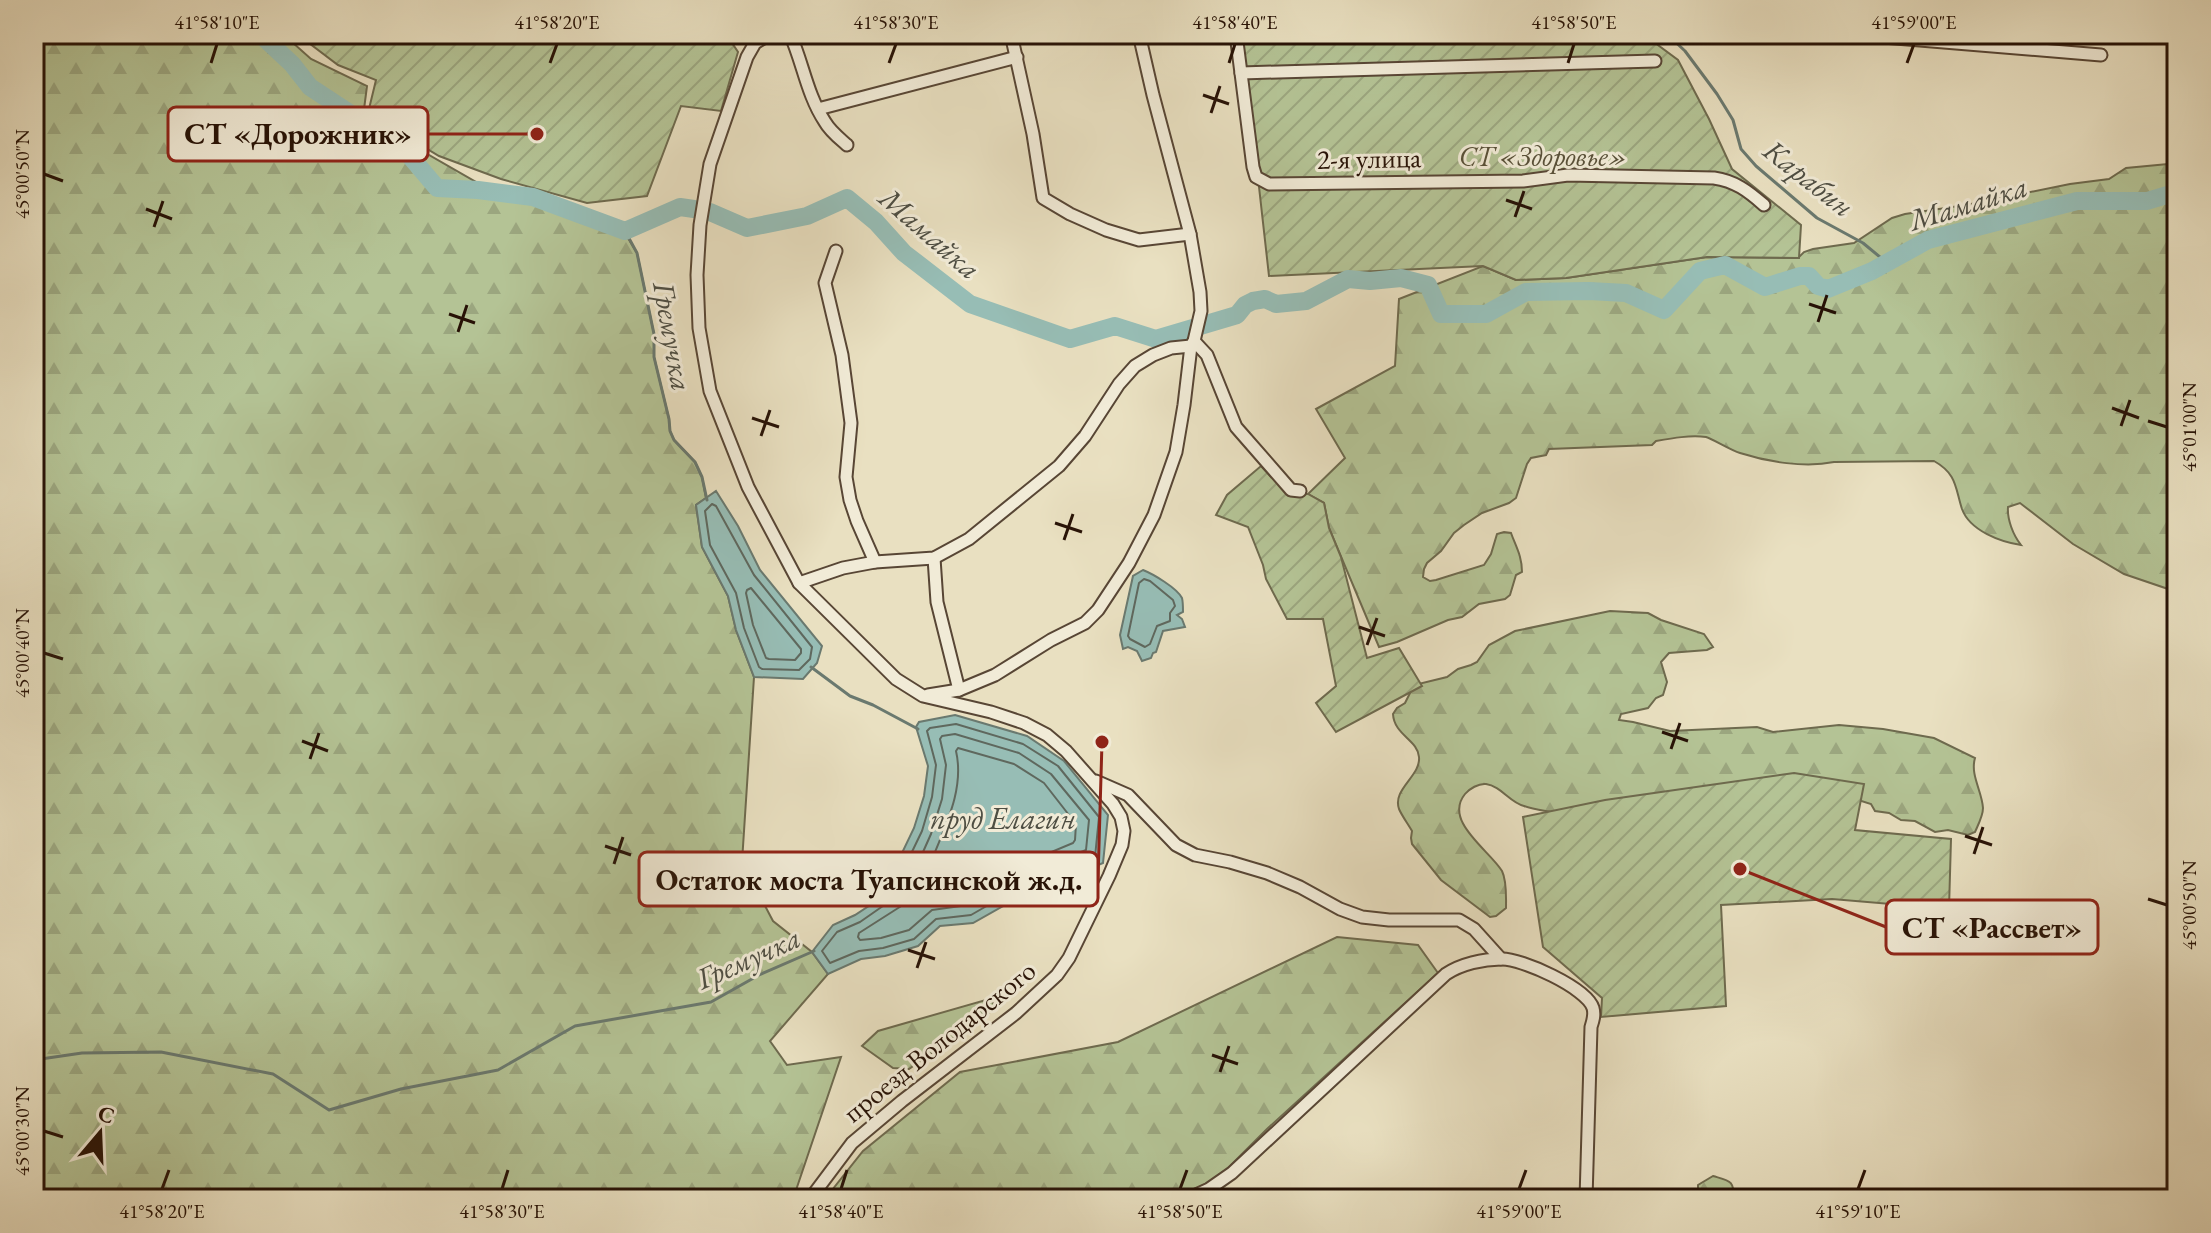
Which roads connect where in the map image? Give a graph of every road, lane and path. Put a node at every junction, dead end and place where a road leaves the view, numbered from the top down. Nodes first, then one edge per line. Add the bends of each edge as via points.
1 (770, 34) edge
2 (790, 34) edge
3 (1011, 34) edge
4 (1139, 34) edge
5 (1236, 34) edge
6 (1847, 34) edge
7 (1917, 37) edge
8 (2101, 55) dead end
9 (1017, 57) junction
10 (1655, 61) dead end
11 (1241, 73) junction
12 (818, 109) junction
13 (847, 145) dead end
14 (1764, 205) dead end
15 (1190, 234) junction
16 (836, 251) dead end
17 (1194, 341) junction
18 (1300, 491) dead end
19 (934, 558) junction
20 (875, 562) junction
21 (799, 583) junction
22 (959, 690) junction
23 (923, 696) junction
24 (1092, 779) junction
25 (1501, 959) junction
26 (810, 1199) edge
27 (1187, 1199) edge
28 (1586, 1199) edge

1 - 21 street, проезд Володарского via 755,43 747,57 710,164 700,225 699,328 710,391 748,487
2 - 12 street
3 - 9 street
4 - 15 street
5 - 11 street
6 - 7 street
7 - 8 street
9 - 12 street
9 - 15 street via 1043,198 1106,230 1139,240
10 - 11 street
11 - 14 street, 2-я улица via 1253,167 1256,177 1269,184 1523,181 1568,175 1714,178 1739,185
12 - 13 street
15 - 17 street via 1201,311
16 - 20 street via 825,283 851,423 846,477
17 - 18 street via 1207,355 1236,427 1291,490
17 - 19 street via 1135,366 1059,466 969,539
17 - 22 street via 1176,452 1154,515 1098,610 1085,623 995,675
19 - 20 street
19 - 22 street via 937,602
20 - 21 street
21 - 23 street, проезд Володарского via 896,679
22 - 23 street
23 - 24 street, проезд Володарского via 1024,723 1057,743
24 - 25 street via 1128,795 1176,845 1195,855 1267,873 1362,917 1459,920
24 - 26 street, проезд Володарского via 1113,804 1124,831 1114,866 1069,958 1016,1013 852,1143
25 - 27 street via 1446,974 1232,1173
25 - 28 street via 1547,974 1593,1006

